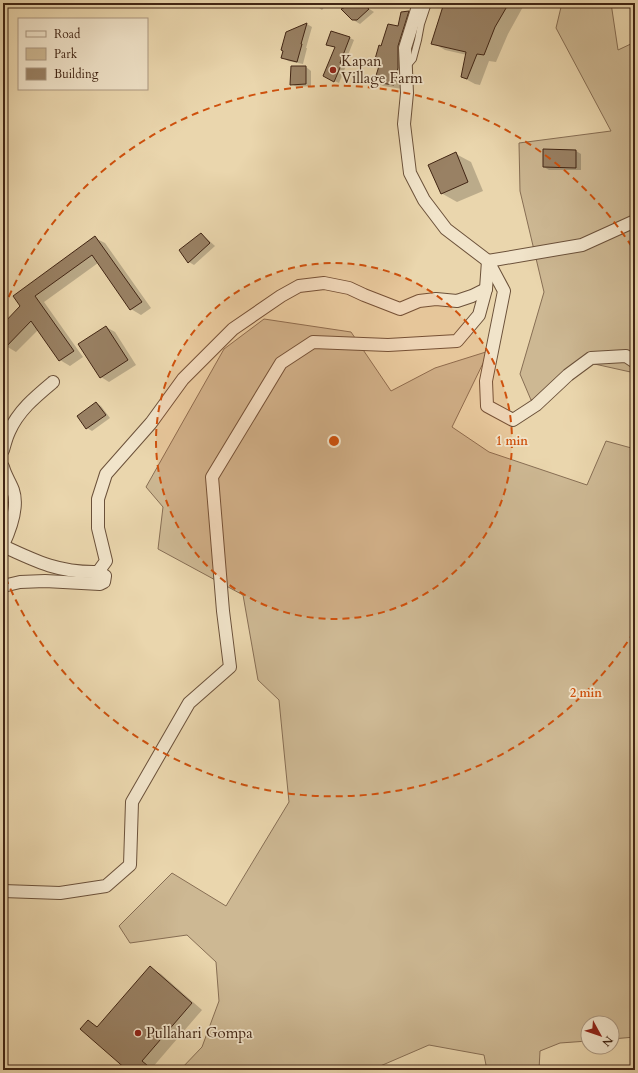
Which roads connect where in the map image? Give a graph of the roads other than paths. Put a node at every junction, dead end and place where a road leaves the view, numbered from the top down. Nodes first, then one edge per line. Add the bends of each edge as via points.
1 (419, 3) edge
2 (428, 3) edge
3 (406, 67) junction
4 (635, 220) edge
5 (488, 261) junction
6 (486, 289) junction
7 (635, 362) edge
8 (53, 382) dead end
9 (3, 450) edge
10 (3, 467) edge
11 (4, 539) edge
12 (98, 572) junction
13 (3, 586) edge
14 (3, 891) edge

1 - 3 street via 405,48
2 - 3 lane via 420,24 413,59
3 - 5 street via 404,124 410,173 424,200 446,229
4 - 5 street via 582,245
5 - 6 street
5 - 7 street via 504,291 486,381 487,406 513,420 536,405 568,375 591,358 626,356
6 - 12 street via 457,301 419,301 400,309 349,288 324,283 299,286 233,329 183,379 151,423 106,474 98,499 98,528 106,561
6 - 14 street via 479,315 457,341 388,345 313,342 281,363 212,477 230,667 189,703 132,802 130,865 106,886 60,893
8 - 9 street via 32,399 18,417
10 - 11 street via 14,492 15,509
11 - 12 street via 37,562 75,572
12 - 13 street via 105,576 104,582 100,584 45,581

